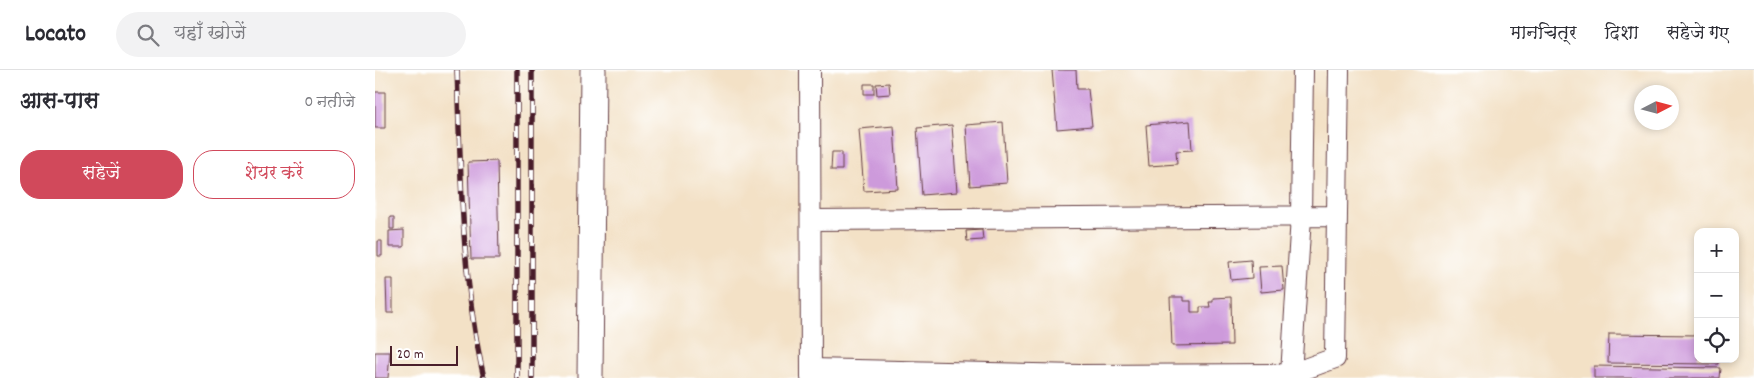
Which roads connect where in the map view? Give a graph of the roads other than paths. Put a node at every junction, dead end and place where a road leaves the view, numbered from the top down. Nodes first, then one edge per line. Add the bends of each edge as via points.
1 (593, 70) edge
2 (810, 70) edge
3 (1303, 70) edge
4 (1339, 70) edge
5 (1337, 216) junction
6 (1301, 217) junction
7 (812, 220) junction
8 (811, 374) edge
9 (1291, 374) junction
10 (1080, 376) edge
11 (590, 378) edge

1 - 11 street
2 - 7 street
3 - 6 street
4 - 5 street
5 - 6 street
5 - 9 street via 1335,358
6 - 7 street
6 - 9 street
7 - 8 street
8 - 10 street
9 - 10 street

